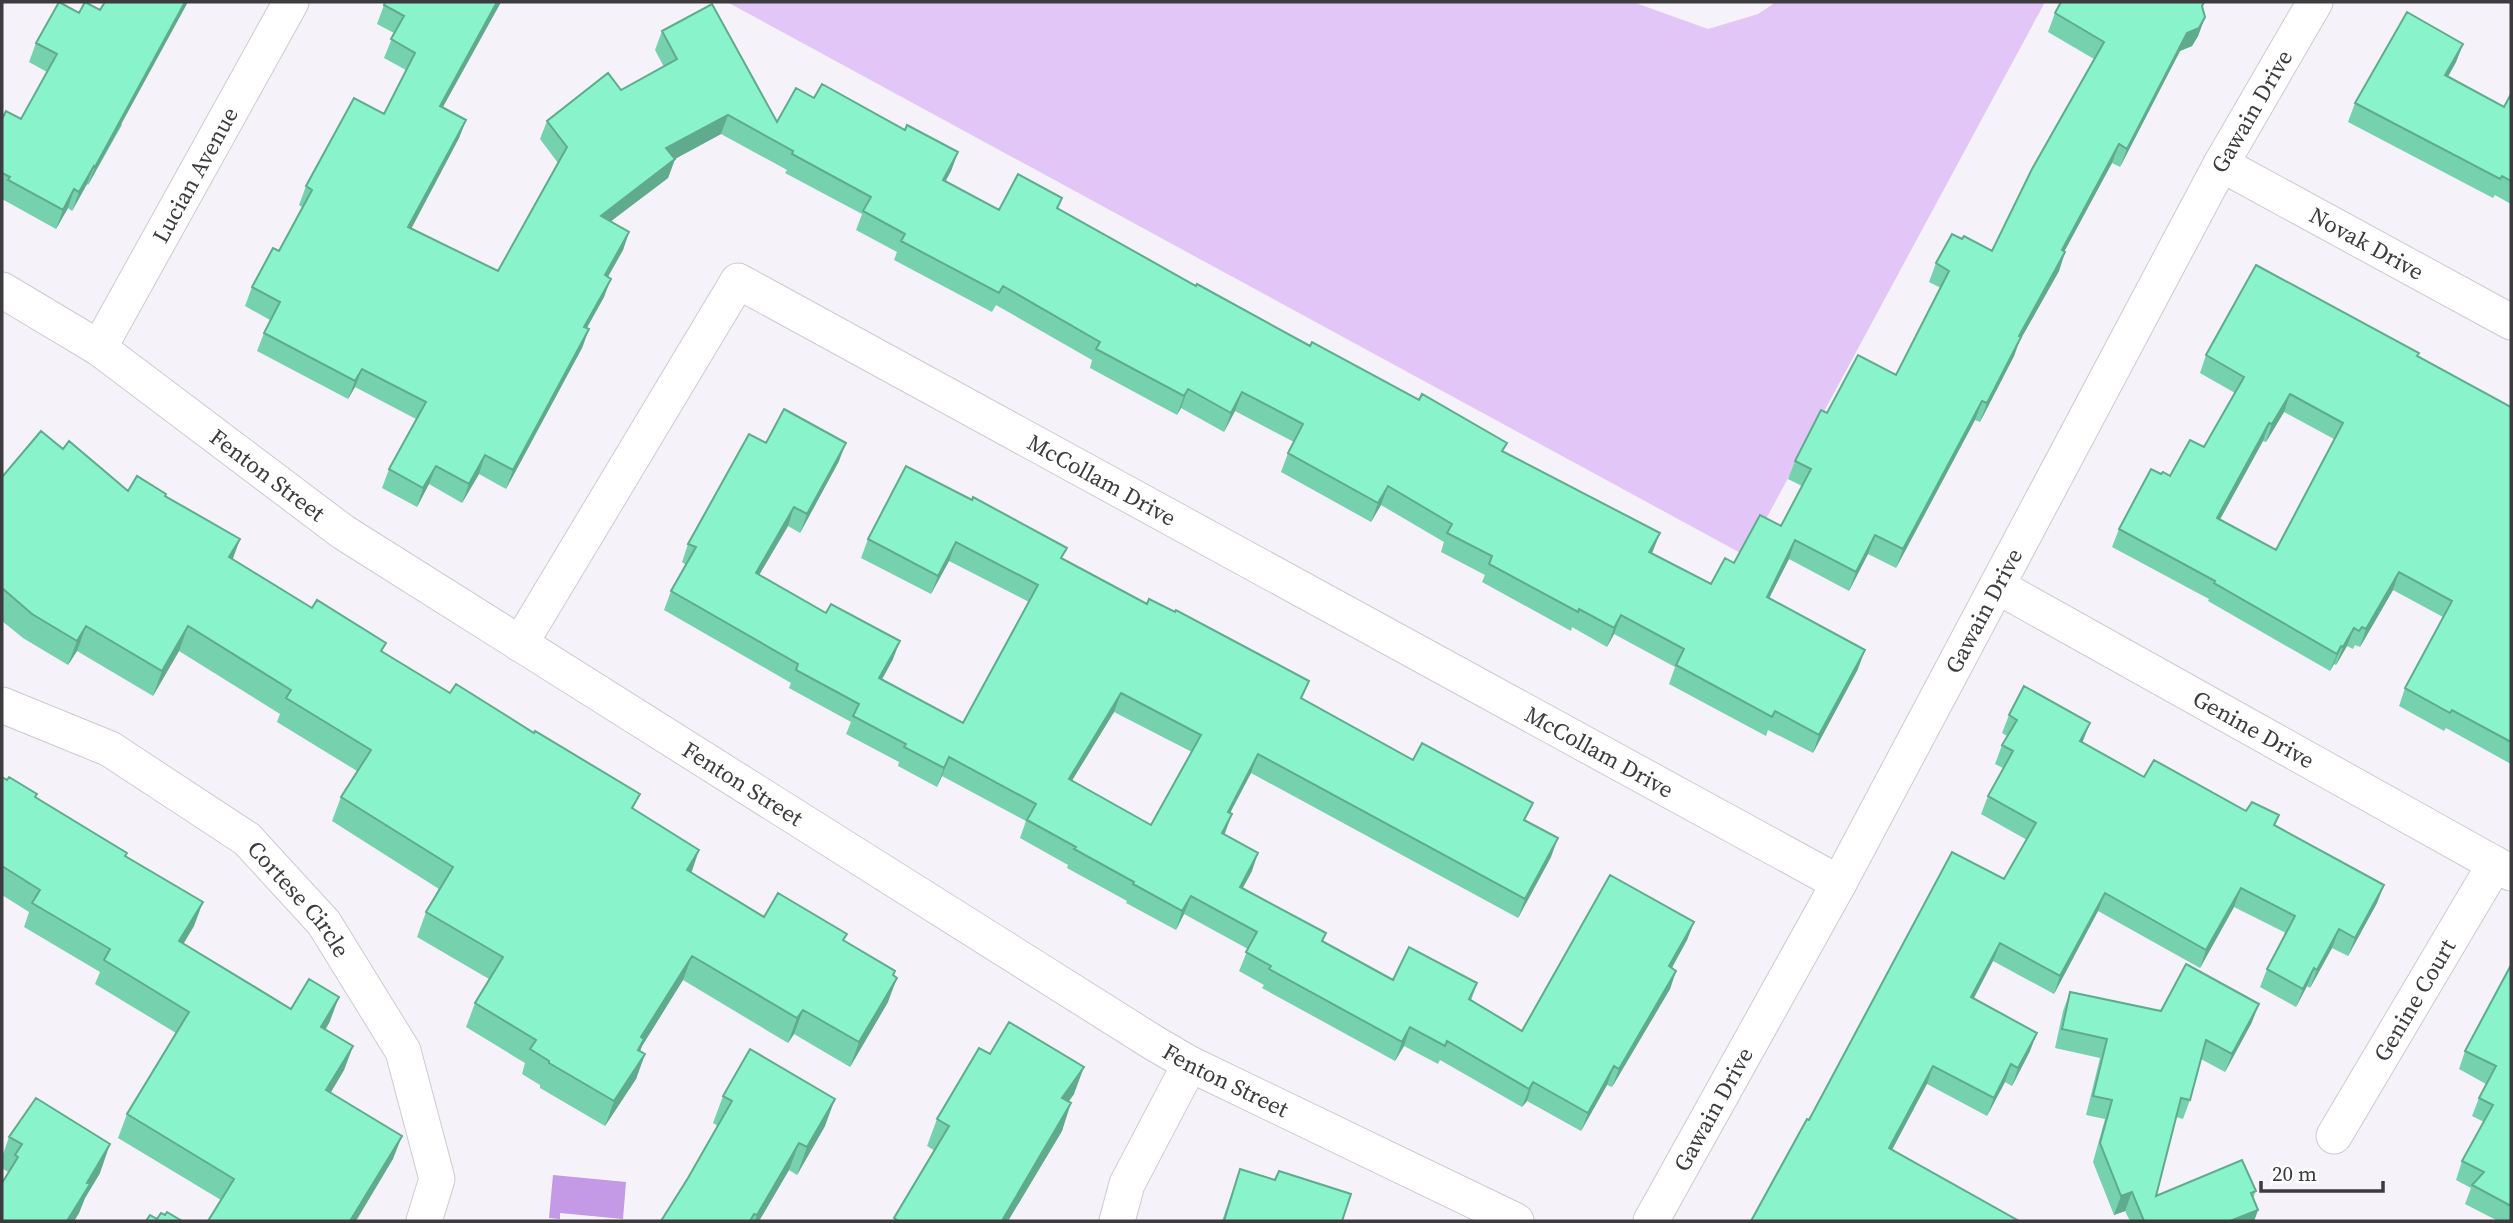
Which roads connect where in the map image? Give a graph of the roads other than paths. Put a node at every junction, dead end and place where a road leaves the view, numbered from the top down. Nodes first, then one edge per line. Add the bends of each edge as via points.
1 (291, 2) edge
2 (2315, 2) edge
3 (2221, 164) junction
4 (2, 290) edge
5 (2511, 322) edge
6 (99, 348) junction
7 (1997, 586) junction
8 (520, 644) junction
9 (2, 705) edge
10 (2503, 868) edge
11 (1839, 883) junction
12 (1190, 1064) junction
13 (2334, 1136) dead end
14 (424, 1221) edge
15 (1117, 1221) edge
16 (1516, 1221) edge
17 (1651, 1221) edge

1 - 6 street, Lucian Avenue
2 - 3 street, Gawain Drive
3 - 5 street, Novak Drive
3 - 7 street, Gawain Drive
4 - 6 street, Fenton Street
6 - 8 street, Fenton Street via 343,531
7 - 10 street, Genine Drive
7 - 11 street, Gawain Drive
8 - 11 street, McCollam Drive via 738,281
8 - 12 street, Fenton Street
9 - 14 street, Cortese Circle via 110,749 247,839 324,923 402,1051 437,1179
10 - 13 street, Genine Court
11 - 17 street, Gawain Drive
12 - 15 street via 1127,1184
12 - 16 street, Fenton Street

